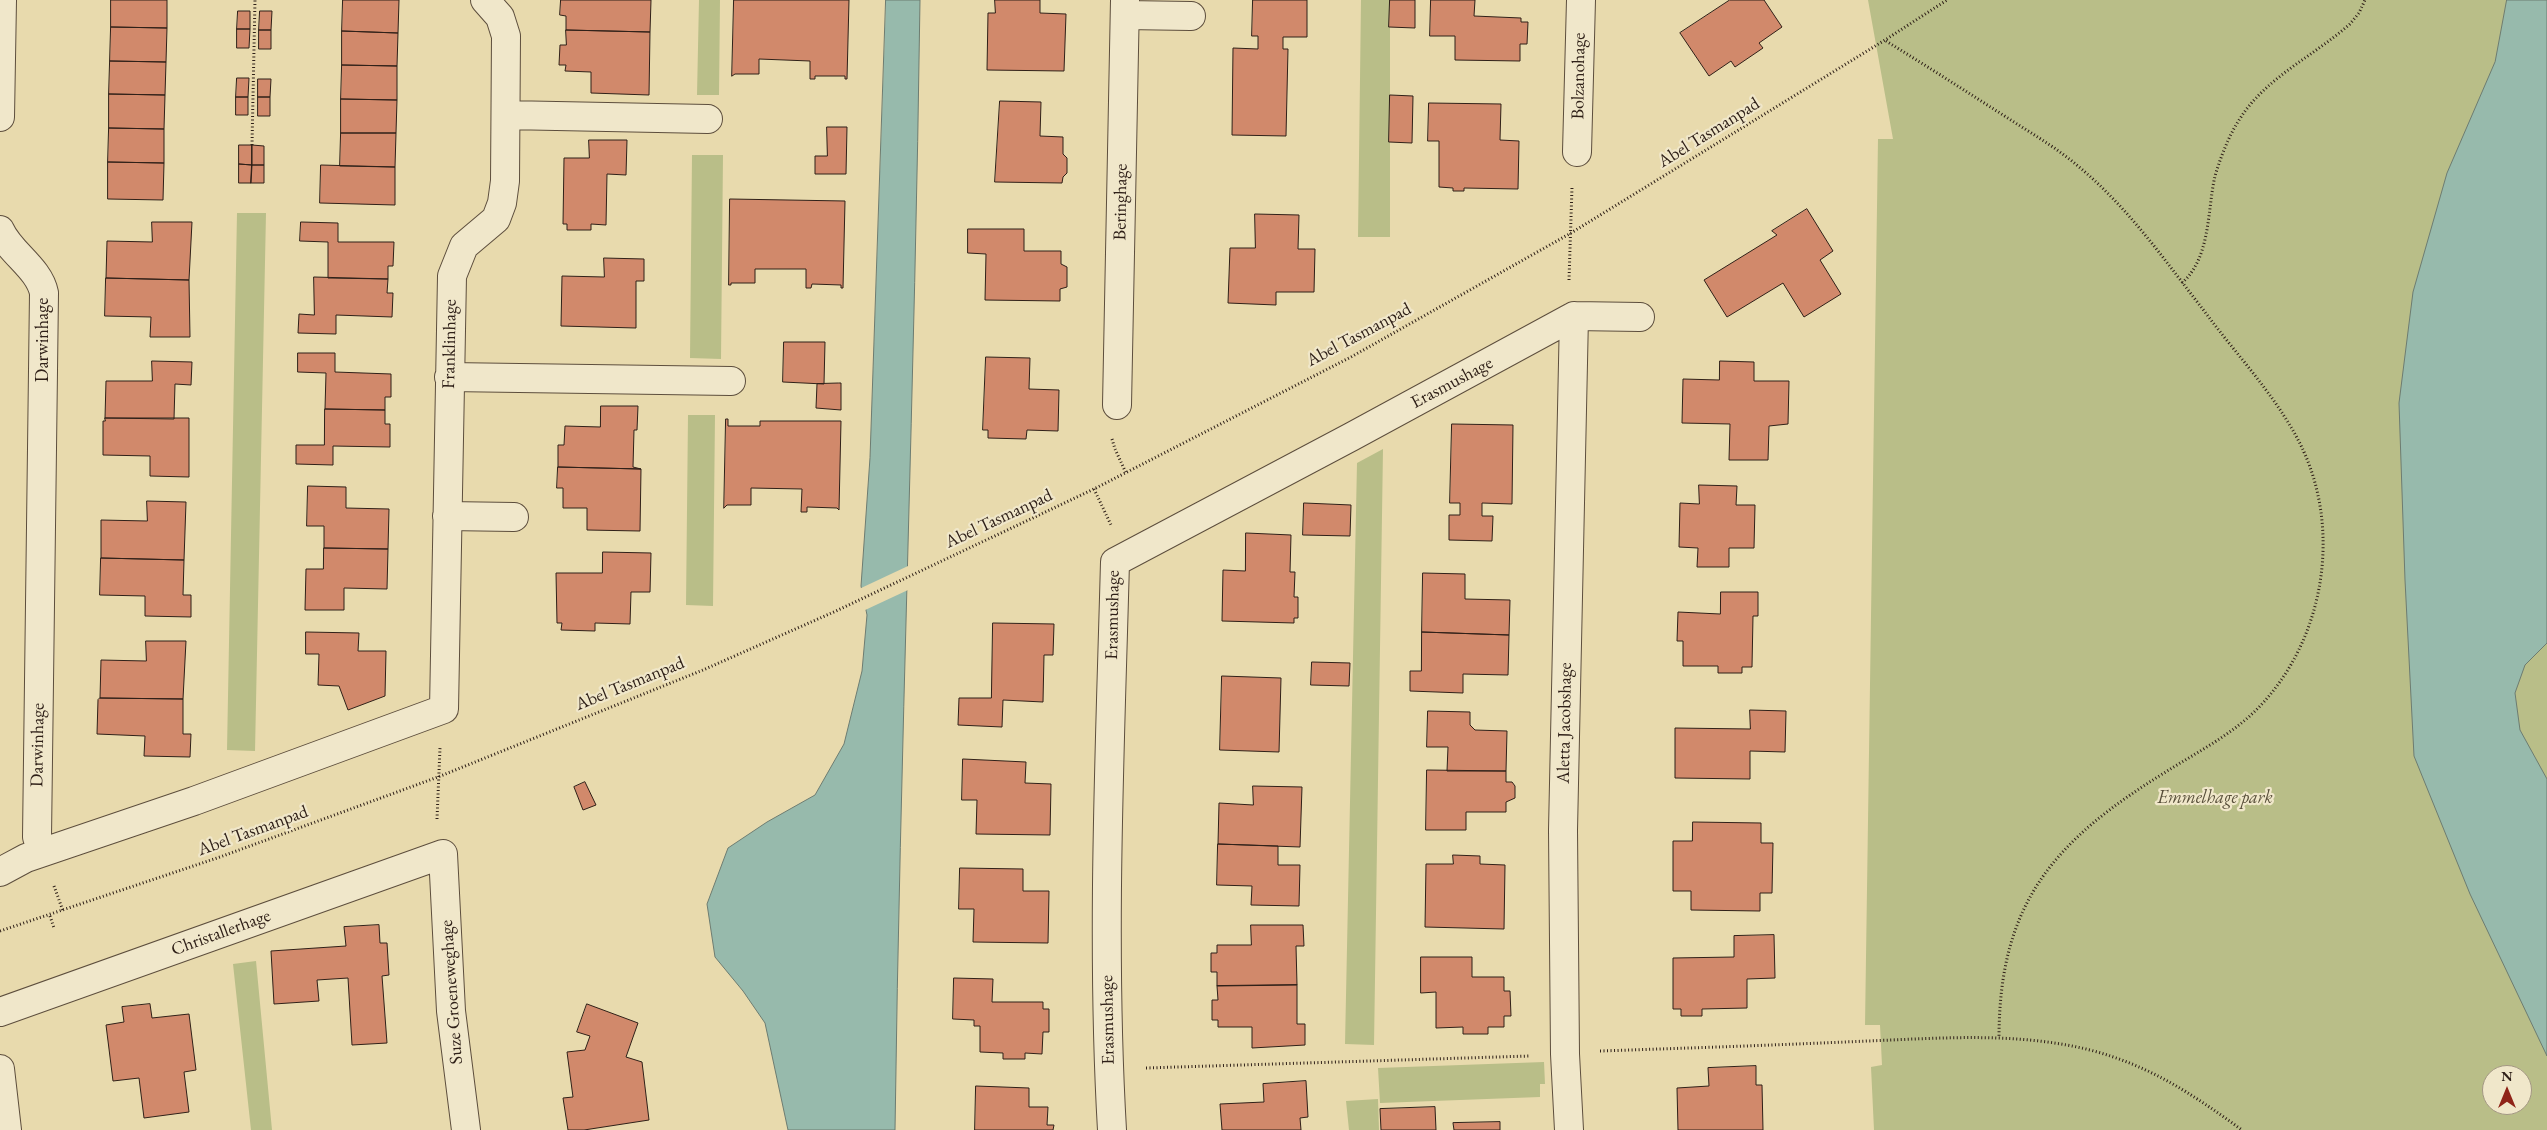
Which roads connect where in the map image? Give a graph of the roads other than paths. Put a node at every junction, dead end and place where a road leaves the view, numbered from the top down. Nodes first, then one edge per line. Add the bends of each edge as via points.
1 (2, 0) edge
2 (485, 0) edge
3 (1581, 0) edge
4 (1125, 8) edge
5 (1191, 16) dead end
6 (506, 115) junction
7 (0, 117) edge
8 (708, 119) dead end
9 (1577, 152) dead end
10 (0, 230) edge
11 (1574, 316) junction
12 (1640, 317) dead end
13 (449, 377) junction
14 (731, 381) dead end
15 (1114, 417) road end
16 (447, 516) junction
17 (514, 517) dead end
18 (42, 852) junction
19 (442, 854) joint
20 (0, 872) edge
21 (0, 1012) edge
22 (0, 1070) edge
23 (7, 1130) edge
24 (466, 1130) edge
25 (1112, 1130) edge
26 (1569, 1130) edge

1 - 7 street
2 - 6 street, Franklinhage via 500,17 506,36
3 - 9 street, Bolzanohage
4 - 5 street
4 - 15 street, Beringhage
6 - 8 street
6 - 13 street, Franklinhage via 505,181 500,210 488,227 464,246 454,270
10 - 18 street, Darwinhage via 40,281 44,293 37,836
11 - 12 street
11 - 25 street, Erasmushage via 1115,562 1107,862 1107,1019
11 - 26 street, Aletta Jacobshage via 1563,839
13 - 14 street
13 - 16 street, Franklinhage
16 - 17 street
16 - 18 street, Franklinhage via 444,709 194,801
18 - 20 street
19 - 21 street, Christallerhage
19 - 24 street, Suze Groeneweghage via 451,1011
22 - 23 street

